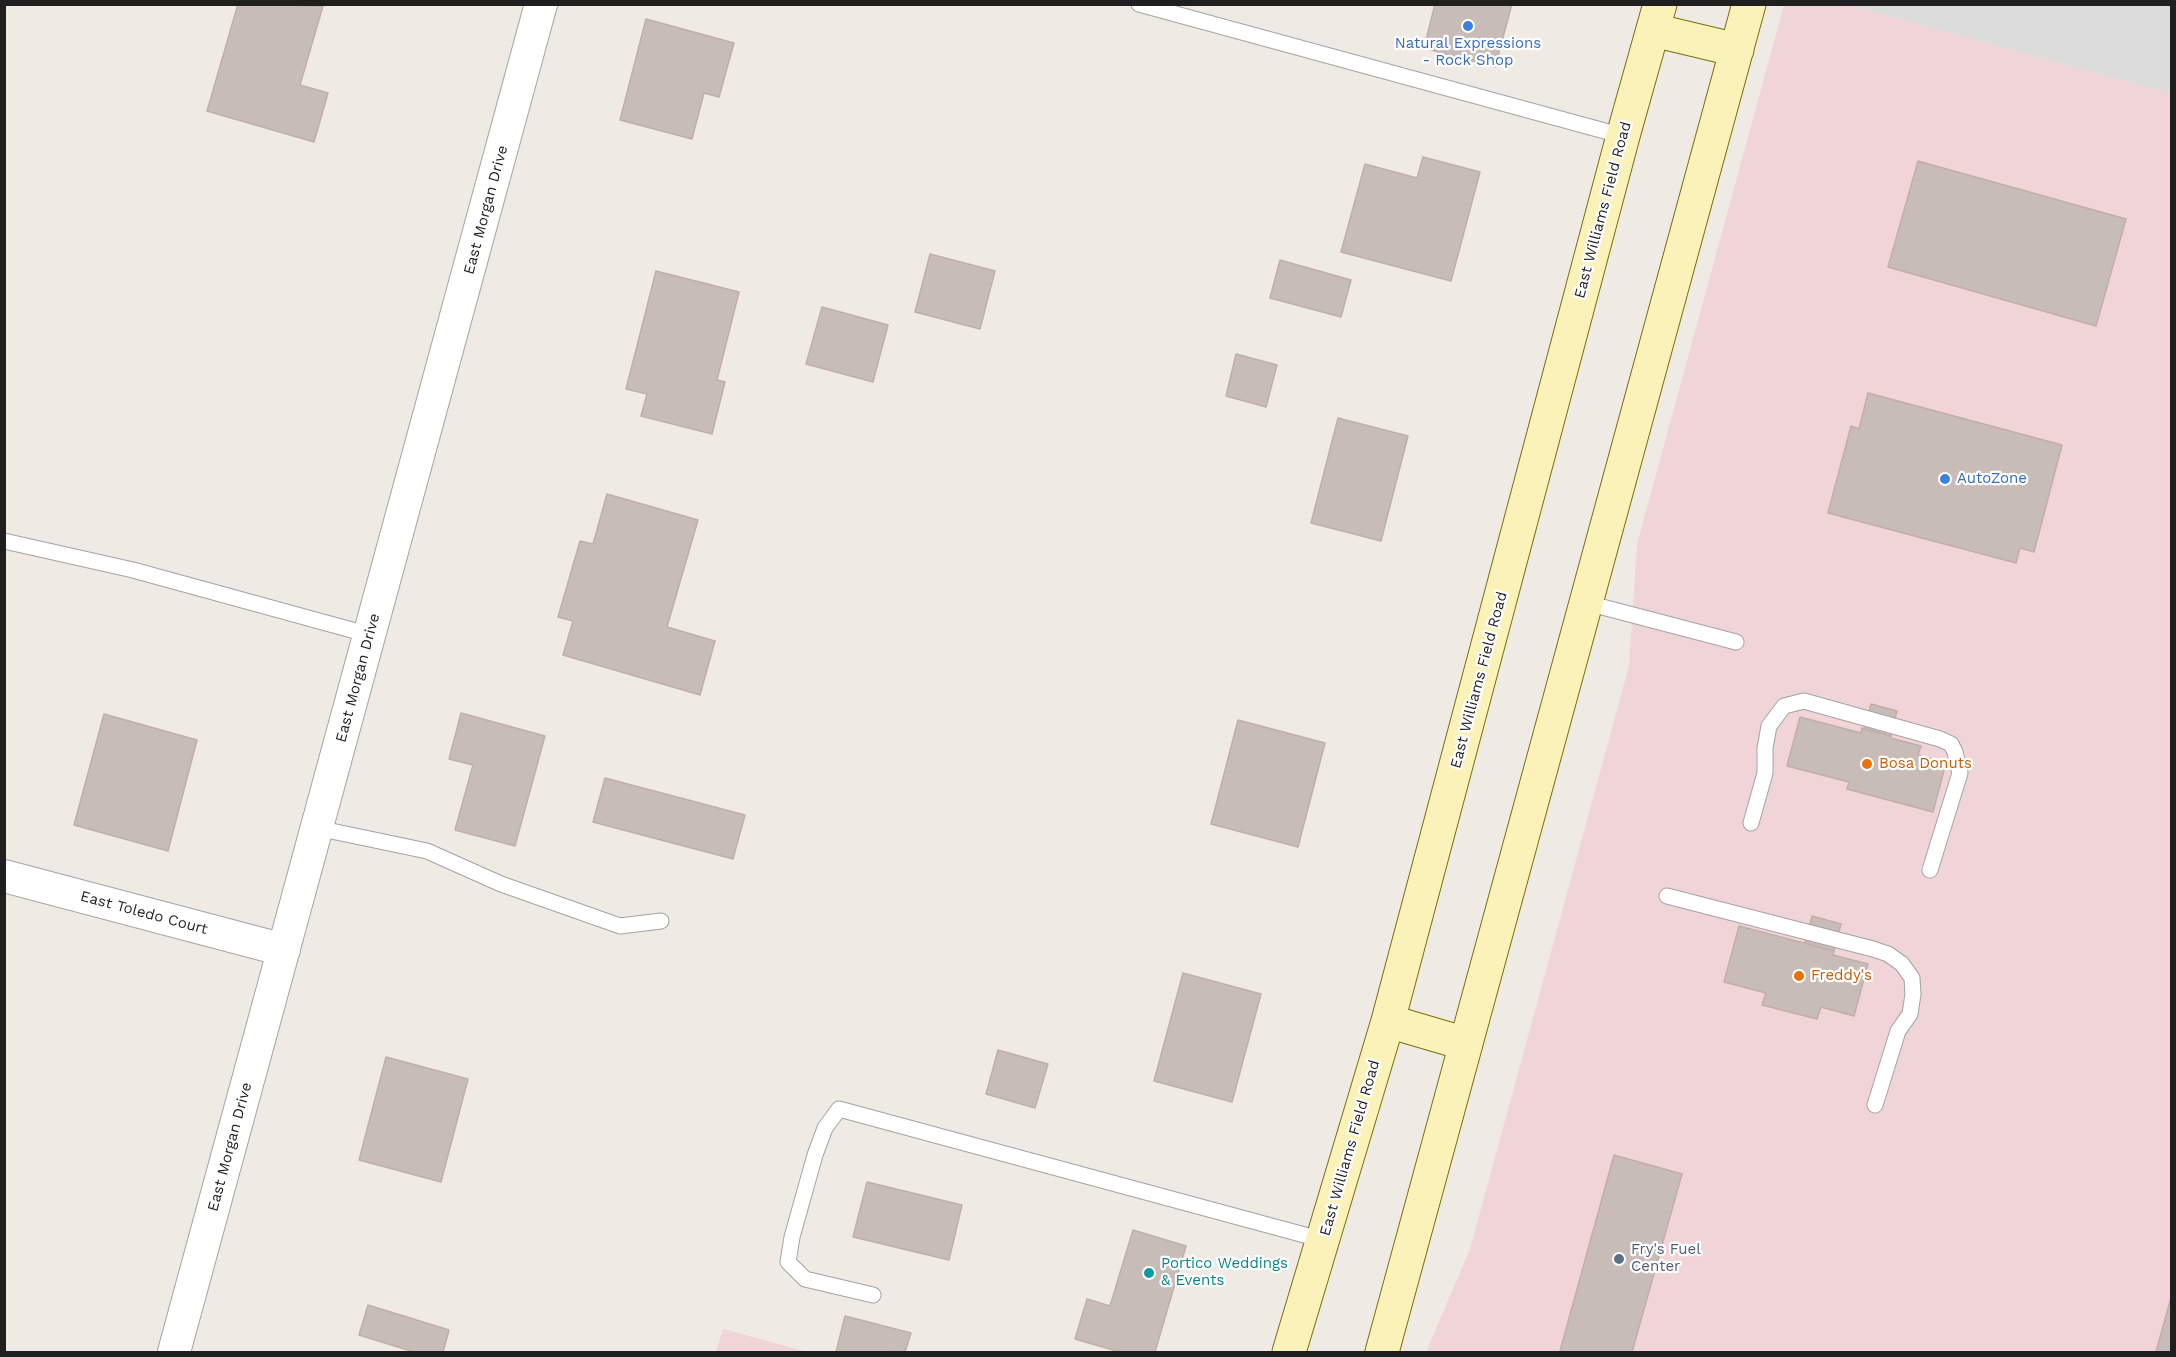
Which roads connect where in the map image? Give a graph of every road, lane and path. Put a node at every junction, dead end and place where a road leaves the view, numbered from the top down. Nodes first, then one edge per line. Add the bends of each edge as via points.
1 (541, 4) edge
2 (1139, 4) edge
3 (1749, 4) edge
4 (1656, 17) edge
5 (1737, 50) junction
6 (1623, 136) junction
7 (4, 541) edge
8 (1587, 603) junction
9 (370, 635) junction
10 (1736, 642) dead end
11 (1751, 823) dead end
12 (317, 828) junction
13 (1930, 870) dead end
14 (4, 876) edge
15 (1667, 896) dead end
16 (661, 921) dead end
17 (284, 950) junction
18 (1388, 1021) junction
19 (1466, 1044) junction
20 (1875, 1105) dead end
21 (1323, 1240) junction
22 (873, 1295) dead end
23 (174, 1353) edge
24 (1289, 1353) edge
25 (1382, 1353) edge

1 - 9 street, East Morgan Drive
2 - 6 lane
3 - 5 main road
4 - 5 main road
4 - 6 main road, East Williams Field Road
5 - 8 main road
6 - 18 main road, East Williams Field Road
7 - 9 lane via 133,570
8 - 10 lane
8 - 19 main road
9 - 12 street, East Morgan Drive
11 - 13 lane via 1765,773 1769,726 1784,705 1804,701 1951,744 1960,773
12 - 16 lane via 427,851 501,884 620,926
12 - 17 street, East Morgan Drive
14 - 17 street, East Toledo Court
15 - 20 lane via 1873,949 1902,964 1912,978 1910,1014 1898,1031
17 - 23 street, East Morgan Drive
18 - 19 main road
18 - 21 main road, East Williams Field Road
19 - 25 main road
21 - 22 lane via 839,1108 825,1128 815,1155 788,1262 805,1279
21 - 24 main road, East Williams Field Road

